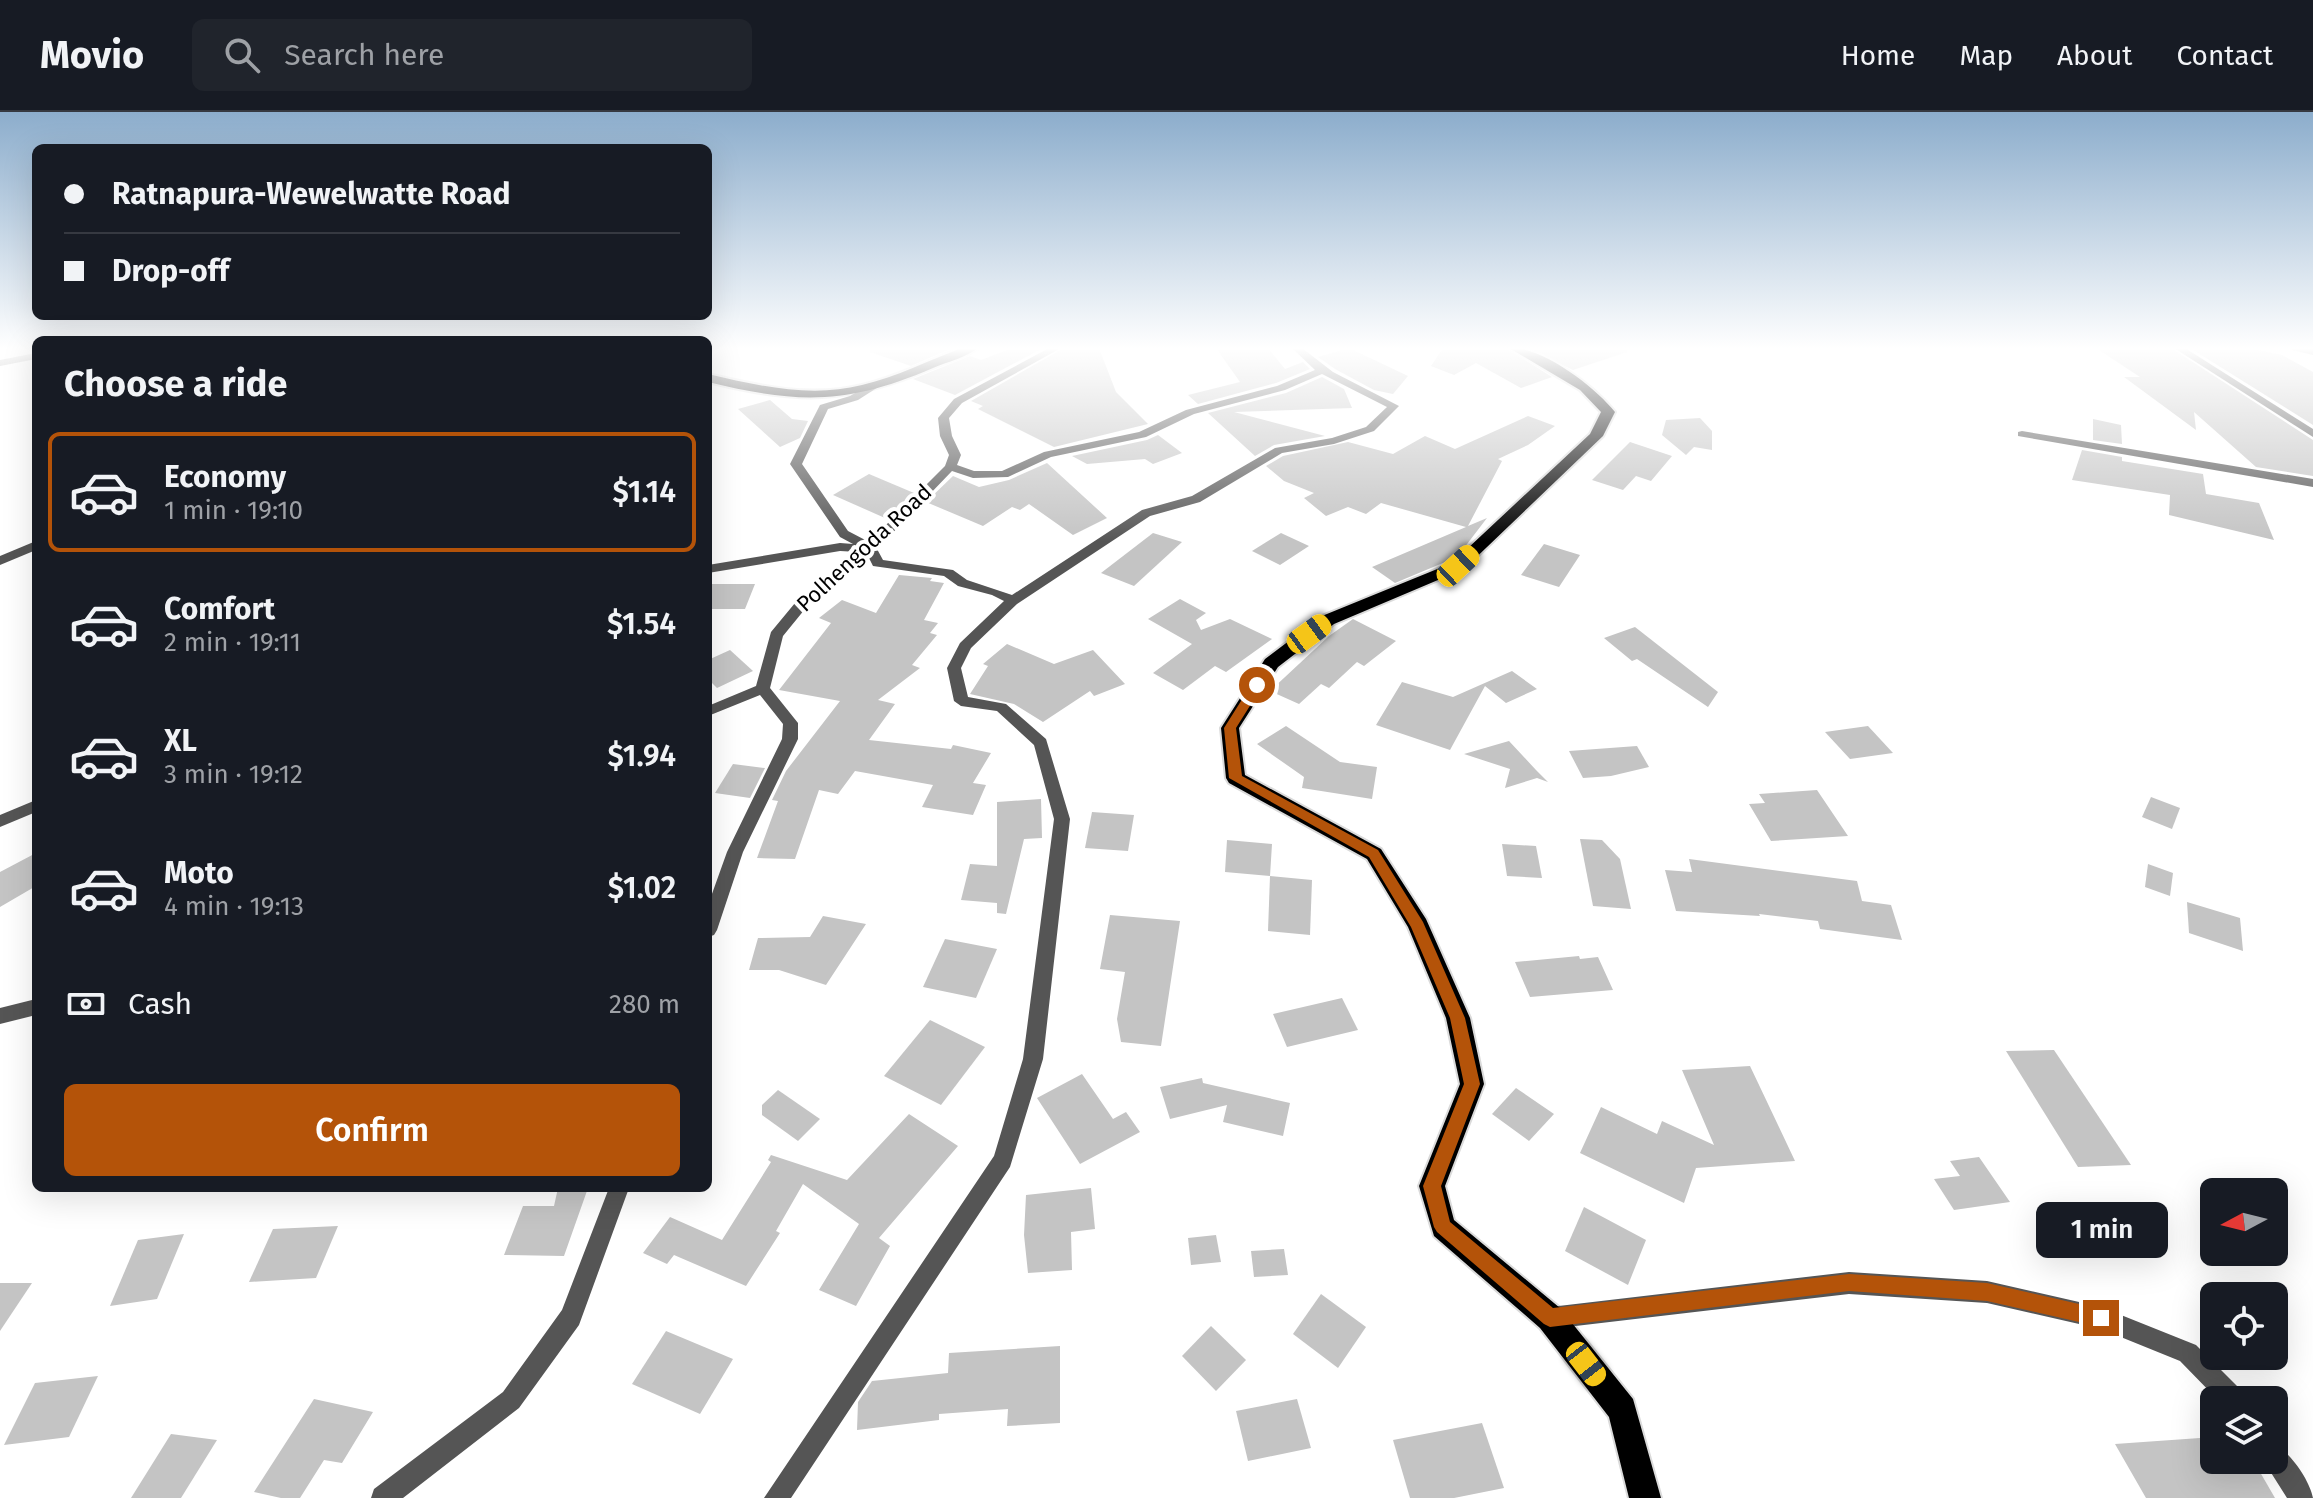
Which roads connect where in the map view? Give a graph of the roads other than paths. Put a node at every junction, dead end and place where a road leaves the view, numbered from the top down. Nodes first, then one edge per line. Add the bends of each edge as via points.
1 (821, 413) edge
2 (948, 413) edge
3 (1189, 413) edge
4 (1387, 413) edge
5 (1608, 413) edge
6 (2280, 413) edge
7 (2022, 434) dead end
8 (2313, 434) edge
9 (950, 467) junction
10 (2313, 483) edge
11 (32, 547) edge
12 (870, 548) junction
13 (0, 561) edge
14 (712, 568) edge
15 (1012, 601) junction
16 (763, 689) junction
17 (712, 709) edge
18 (32, 808) edge
19 (0, 821) edge
20 (712, 918) edge
21 (32, 1008) edge
22 (0, 1016) edge
23 (618, 1192) edge
24 (1550, 1318) junction
25 (2221, 1386) edge
26 (2286, 1474) edge
27 (383, 1498) edge
28 (776, 1498) edge
29 (1645, 1498) edge
30 (2302, 1498) edge

1 - 12 street via 796,464 844,534
2 - 9 street, Polhengoda Road via 943,418 946,436 955,455
3 - 9 street via 1142,435 1048,454 1004,475
4 - 15 street via 1370,429 1279,450 1196,499 1146,513
5 - 24 main road via 1596,436 1458,566 1328,620 1271,663 1230,728 1236,778 1374,854 1418,925 1458,1018 1472,1084 1432,1186 1443,1227
6 - 8 street
7 - 10 street
9 - 12 street, Polhengoda Road
11 - 13 street
12 - 14 street via 840,547
12 - 15 street via 878,563 948,573 957,583 1002,592
12 - 16 street, Polhengoda Road via 800,606 776,635
15 - 28 street via 965,646 954,668 961,701 1001,707 1041,743 1062,819 1033,1059 1003,1160
16 - 17 street
16 - 20 street via 791,723 790,739 735,852
18 - 19 street
21 - 22 street
23 - 27 street via 571,1317 511,1400
24 - 25 street via 1849,1283 1987,1292 2101,1318 2188,1353
24 - 29 main road via 1622,1410
26 - 30 street

